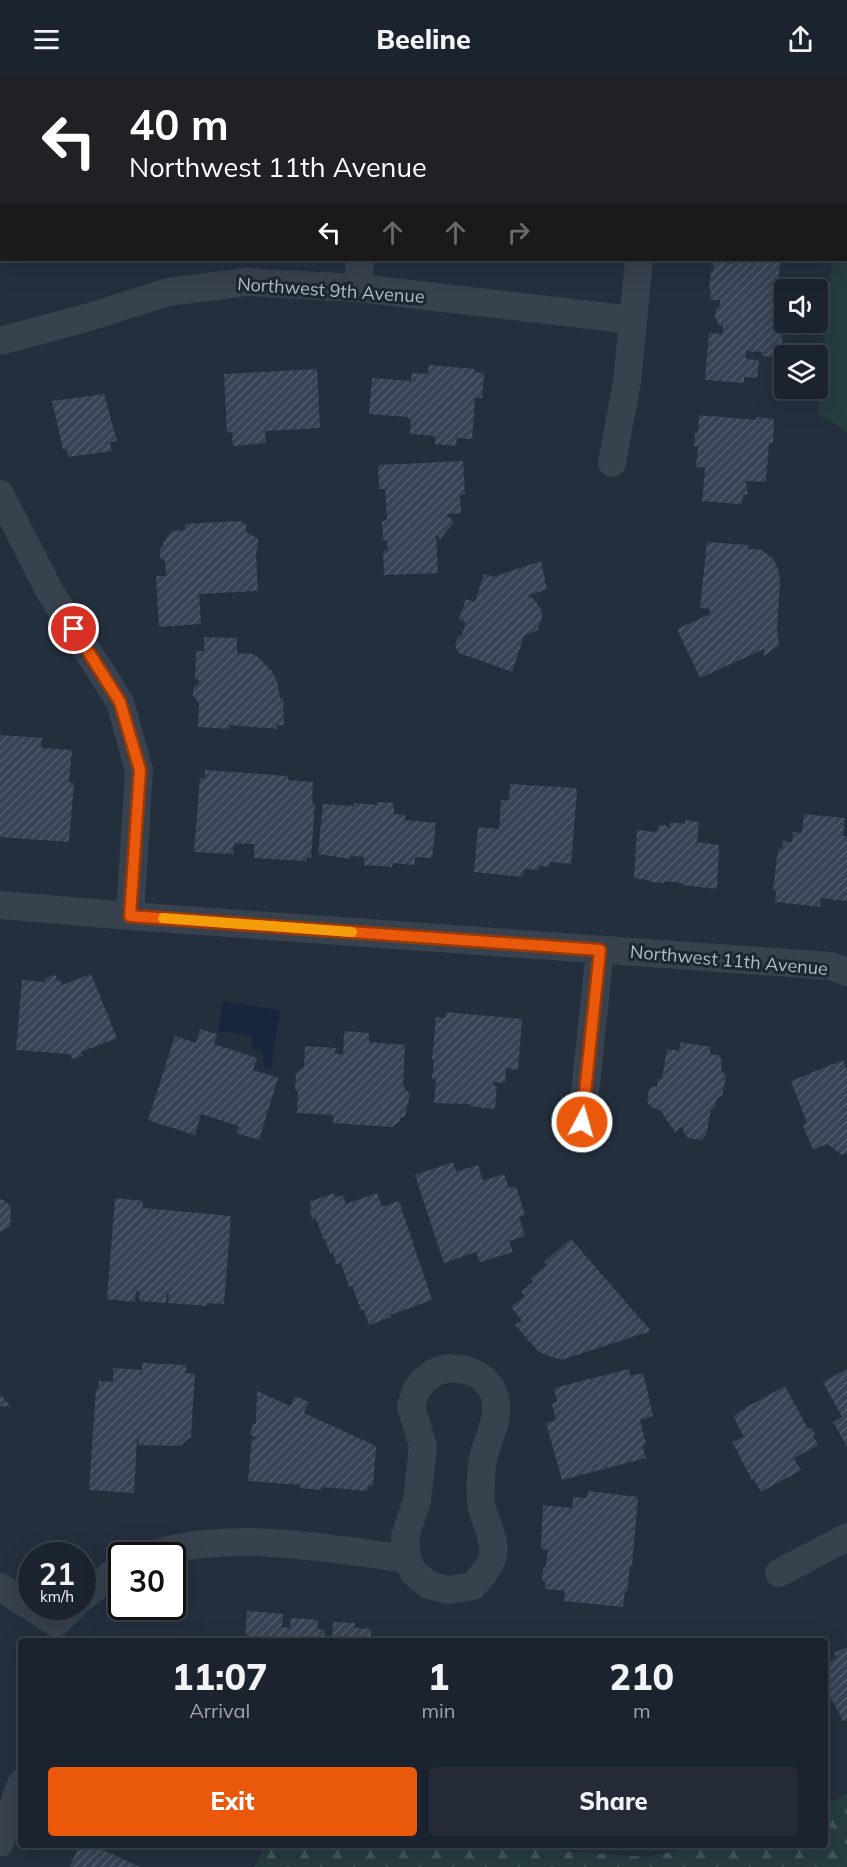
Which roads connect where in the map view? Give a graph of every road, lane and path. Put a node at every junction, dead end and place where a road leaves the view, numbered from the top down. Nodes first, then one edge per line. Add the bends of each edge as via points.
1 (360, 261) edge
2 (639, 261) edge
3 (358, 288) junction
4 (633, 320) junction
5 (0, 341) edge
6 (612, 463) dead end
7 (0, 494) edge
8 (0, 905) edge
9 (130, 916) junction
10 (600, 950) junction
11 (847, 972) edge
12 (582, 1122) dead end
13 (847, 1537) edge
14 (186, 1548) edge
15 (407, 1559) junction
16 (779, 1573) dead end
17 (108, 1577) edge
18 (0, 1587) edge
19 (96, 1587) edge
20 (60, 1623) edge
21 (18, 1792) edge
22 (0, 1843) edge

1 - 3 street
2 - 4 street
3 - 4 street, Northwest 9th Avenue
3 - 5 street, Northwest 9th Avenue via 246,282 168,292
4 - 6 street via 627,382
7 - 9 street via 50,592 120,702 140,770
8 - 9 street, Northwest 11th Avenue
9 - 10 street, Northwest 11th Avenue
10 - 11 street, Northwest 11th Avenue via 831,966
10 - 12 street
13 - 16 street
14 - 15 street via 207,1543 264,1543
15 - 15 street via 414,1573 429,1585 448,1590 473,1586 493,1556 492,1537 481,1502 482,1462 497,1410 487,1383 463,1368 435,1372 415,1393 411,1407 423,1446 417,1501 405,1536
17 - 19 street
18 - 20 street
21 - 22 street

